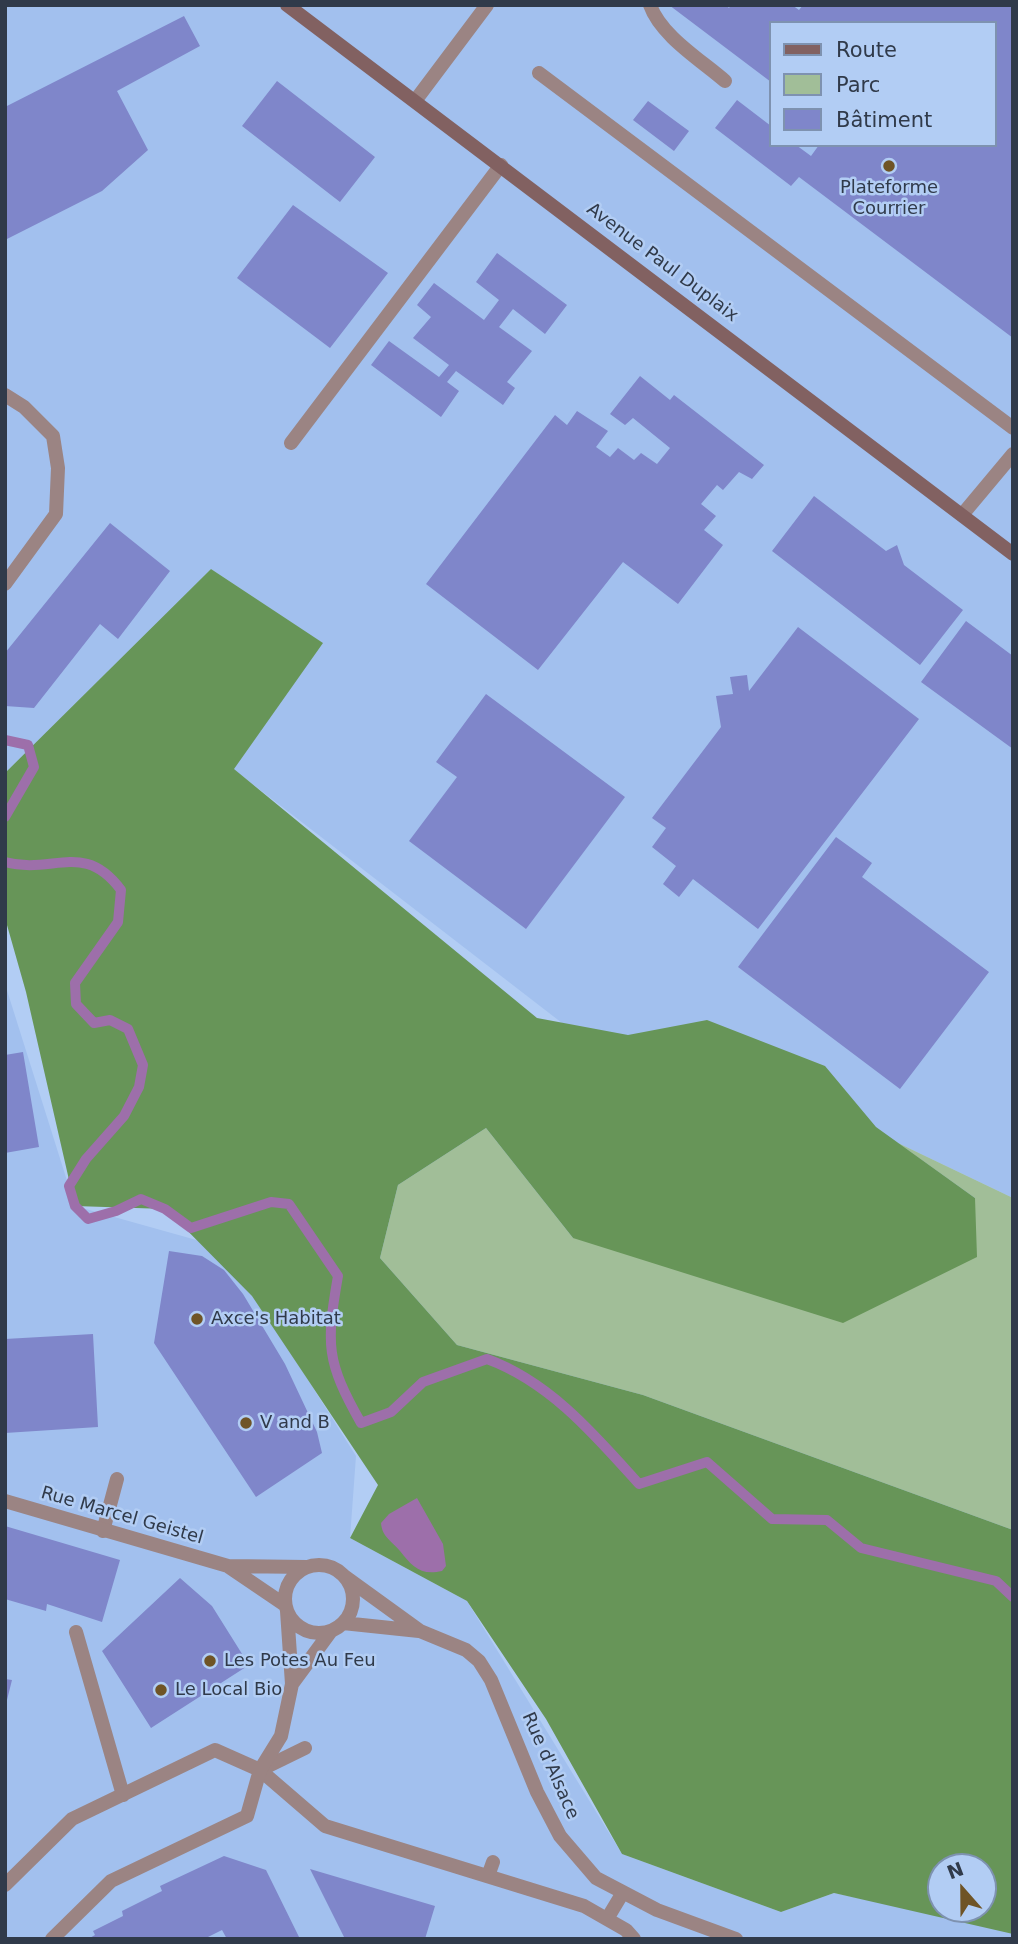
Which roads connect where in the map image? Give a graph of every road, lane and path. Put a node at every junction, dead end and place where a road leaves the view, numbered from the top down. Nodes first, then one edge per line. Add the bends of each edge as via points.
1 (287, 5) edge
2 (487, 5) edge
3 (650, 5) edge
4 (539, 73) dead end
5 (725, 81) dead end
6 (415, 101) junction
7 (501, 165) junction
8 (5, 395) edge
9 (1013, 428) edge
10 (292, 443) dead end
11 (1013, 454) edge
12 (962, 515) junction
13 (1013, 554) edge
14 (5, 584) edge
15 (117, 1479) dead end
16 (5, 1501) edge
17 (103, 1531) junction
18 (228, 1566) junction
19 (307, 1567) junction
20 (344, 1576) junction
21 (286, 1608) junction
22 (337, 1627) junction
23 (420, 1631) junction
24 (76, 1632) dead end
25 (292, 1684) junction
26 (305, 1748) dead end
27 (260, 1770) junction
28 (123, 1795) junction
29 (5, 1885) edge
30 (622, 1894) junction
31 (607, 1919) junction
32 (52, 1939) edge
33 (634, 1939) edge
34 (736, 1939) edge

1 - 6 main road, Avenue Paul Duplaix
2 - 6 street
3 - 5 street via 678,40
4 - 9 street
6 - 7 main road, Avenue Paul Duplaix
7 - 10 street
7 - 12 main road, Avenue Paul Duplaix
8 - 14 street via 53,436 58,468 56,514
11 - 12 street
12 - 13 main road, Avenue Paul Duplaix
15 - 17 street
16 - 17 street, Rue Marcel Geistel
17 - 18 street, Rue Marcel Geistel
18 - 19 street, Rue Marcel Geistel
18 - 21 street, Rue Marcel Geistel
19 - 20 street via 326,1566
19 - 21 street via 289,1583
20 - 22 street via 353,1605
20 - 23 street, Rue d'Alsace
21 - 22 street via 300,1628 321,1633
21 - 25 street
22 - 23 street, Rue d'Alsace
22 - 25 street
23 - 30 street, Rue d'Alsace via 466,1650 480,1661 560,1836 596,1878
24 - 28 street
25 - 27 street via 281,1736
26 - 27 street
27 - 28 street via 215,1750
27 - 31 street via 326,1826 491,1869
27 - 32 street via 247,1816 111,1881
28 - 29 street via 72,1819
30 - 31 street
30 - 34 street, Rue d'Alsace
31 - 33 street

